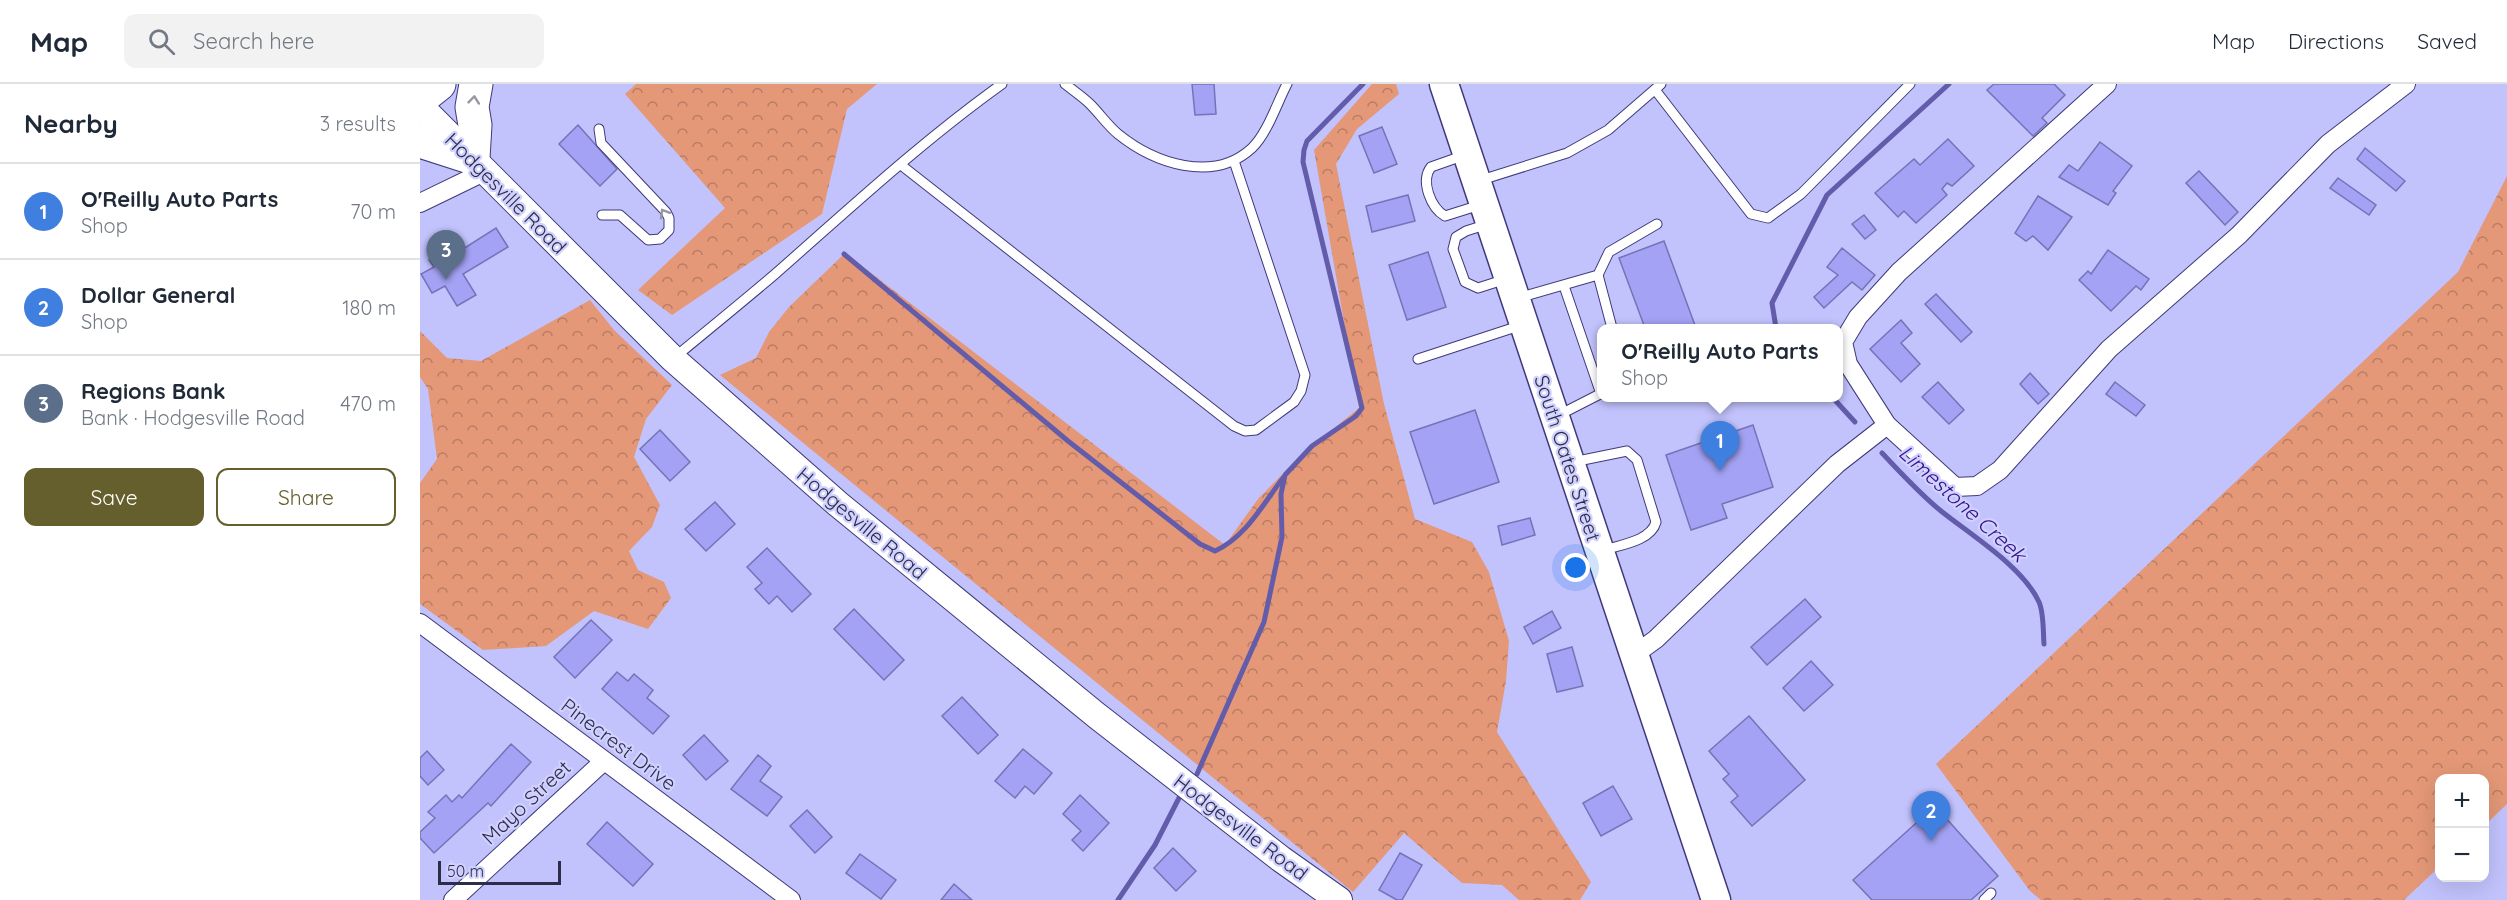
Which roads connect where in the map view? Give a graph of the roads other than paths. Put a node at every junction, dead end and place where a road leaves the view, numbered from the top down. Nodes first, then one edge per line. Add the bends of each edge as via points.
1 (439, 84) edge
2 (476, 84) edge
3 (1002, 84) edge
4 (1065, 84) edge
5 (1287, 84) edge
6 (1444, 84) edge
7 (1910, 84) edge
8 (2107, 84) edge
9 (2406, 84) edge
10 (1659, 87) edge
11 (420, 99) edge
12 (420, 106) edge
13 (599, 129) dead end
14 (420, 141) edge
15 (1467, 154) junction
16 (1234, 161) junction
17 (479, 164) junction
18 (901, 165) junction
19 (420, 203) edge
20 (1483, 203) junction
21 (602, 215) dead end
22 (1657, 224) dead end
23 (1598, 275) junction
24 (1564, 286) junction
25 (1516, 301) junction
26 (1611, 324) edge
27 (673, 359) junction
28 (1418, 359) dead end
29 (1597, 381) edge
30 (1597, 395) edge
31 (1555, 417) junction
32 (1887, 425) junction
33 (1570, 463) junction
34 (1600, 552) junction
35 (420, 623) edge
36 (1634, 656) junction
37 (604, 761) junction
38 (453, 900) edge
39 (791, 900) edge
40 (1339, 900) edge
41 (1716, 900) edge

1 - 11 highway
17 -> 2 highway via 472,107
3 - 18 lane
4 - 16 lane via 1118,134 1170,164 1206,168
5 - 16 lane via 1263,133 1253,147
6 - 15 main road, South Oates Street
7 - 10 lane via 1801,194 1768,218 1750,214
8 - 32 street via 1899,272 1858,317 1843,342 1848,364
9 - 32 street via 2328,144 2239,235 2109,349 2000,470 1977,486 1955,487
10 - 20 lane via 1608,130
12 - 17 street, Hodgesville Road
21 -> 13 lane via 620,215 648,240 660,239 669,230 666,212 601,143
14 - 17 highway
15 - 20 main road, South Oates Street
15 - 20 lane via 1428,171 1426,182 1433,206 1445,216
16 - 18 lane via 1305,375 1294,402 1256,430 1245,431
17 - 19 street
17 - 27 street, Hodgesville Road
18 - 27 lane
20 - 25 main road, South Oates Street
20 - 25 lane via 1466,231 1456,237 1453,249 1465,282
22 - 23 lane via 1609,252
23 - 24 lane
23 - 26 lane
24 - 25 lane
24 - 29 lane
25 - 28 lane
25 - 31 main road, South Oates Street
27 - 40 street, Hodgesville Road via 954,600 1213,807
30 - 31 lane
31 - 33 main road, South Oates Street
32 - 36 street via 1838,464
33 - 34 main road, South Oates Street
33 - 34 lane via 1627,451 1636,460 1655,528 1642,537
34 - 36 main road, South Oates Street
35 - 37 street, Pinecrest Drive
36 - 41 main road, South Oates Street
37 - 38 street, Mayo Street
37 - 39 street, Pinecrest Drive

